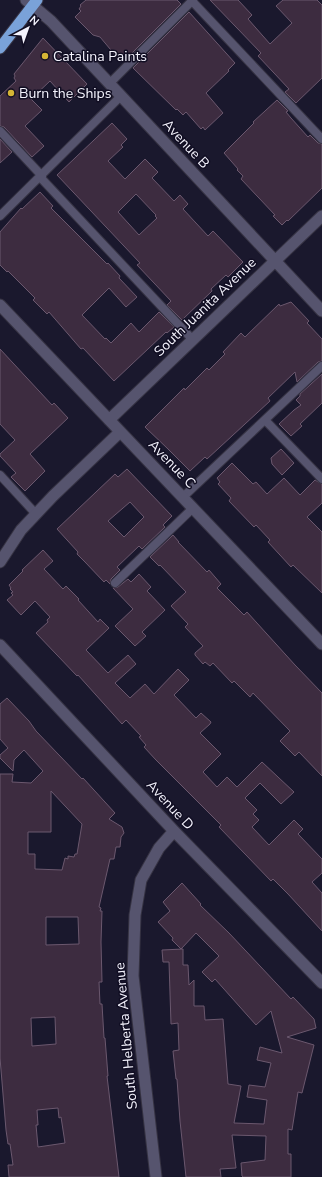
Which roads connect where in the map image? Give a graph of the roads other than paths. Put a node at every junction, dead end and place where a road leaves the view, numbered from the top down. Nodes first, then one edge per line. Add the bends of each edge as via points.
1 (192, 1) edge
2 (32, 2) edge
3 (0, 48) edge
4 (109, 84) junction
5 (121, 96) junction
6 (0, 131) edge
7 (322, 139) edge
8 (41, 176) junction
9 (0, 216) edge
10 (322, 216) edge
11 (275, 261) junction
12 (0, 305) edge
13 (322, 311) edge
14 (193, 340) junction
15 (322, 366) edge
16 (109, 420) junction
17 (265, 420) junction
18 (120, 432) junction
19 (0, 476) edge
20 (322, 479) edge
21 (183, 497) junction
22 (192, 508) junction
23 (36, 514) junction
24 (0, 562) edge
25 (115, 583) dead end
26 (322, 644) edge
27 (0, 645) edge
28 (174, 831) junction
29 (322, 983) edge
30 (156, 1177) edge

1 - 4 lane
1 - 7 lane
2 - 3 highway
2 - 4 street, Avenue B
4 - 5 street, Avenue B
5 - 8 lane
5 - 11 street, Avenue B
6 - 8 lane
8 - 9 lane
8 - 14 lane
10 - 11 street, South Juanita Avenue
11 - 13 street, Avenue B
11 - 14 street, South Juanita Avenue
12 - 16 street, Avenue C
14 - 16 street, South Juanita Avenue
15 - 17 lane
16 - 18 street, Avenue C
17 - 20 lane
17 - 21 lane
18 - 21 street, Avenue C
18 - 23 street
19 - 23 lane
21 - 22 street, Avenue C
22 - 25 lane
22 - 26 street, Avenue C
23 - 24 street via 20,530
27 - 28 street, Avenue D
28 - 29 street, Avenue D
28 - 30 street, South Helberta Avenue via 159,848 141,880 135,915 133,976

